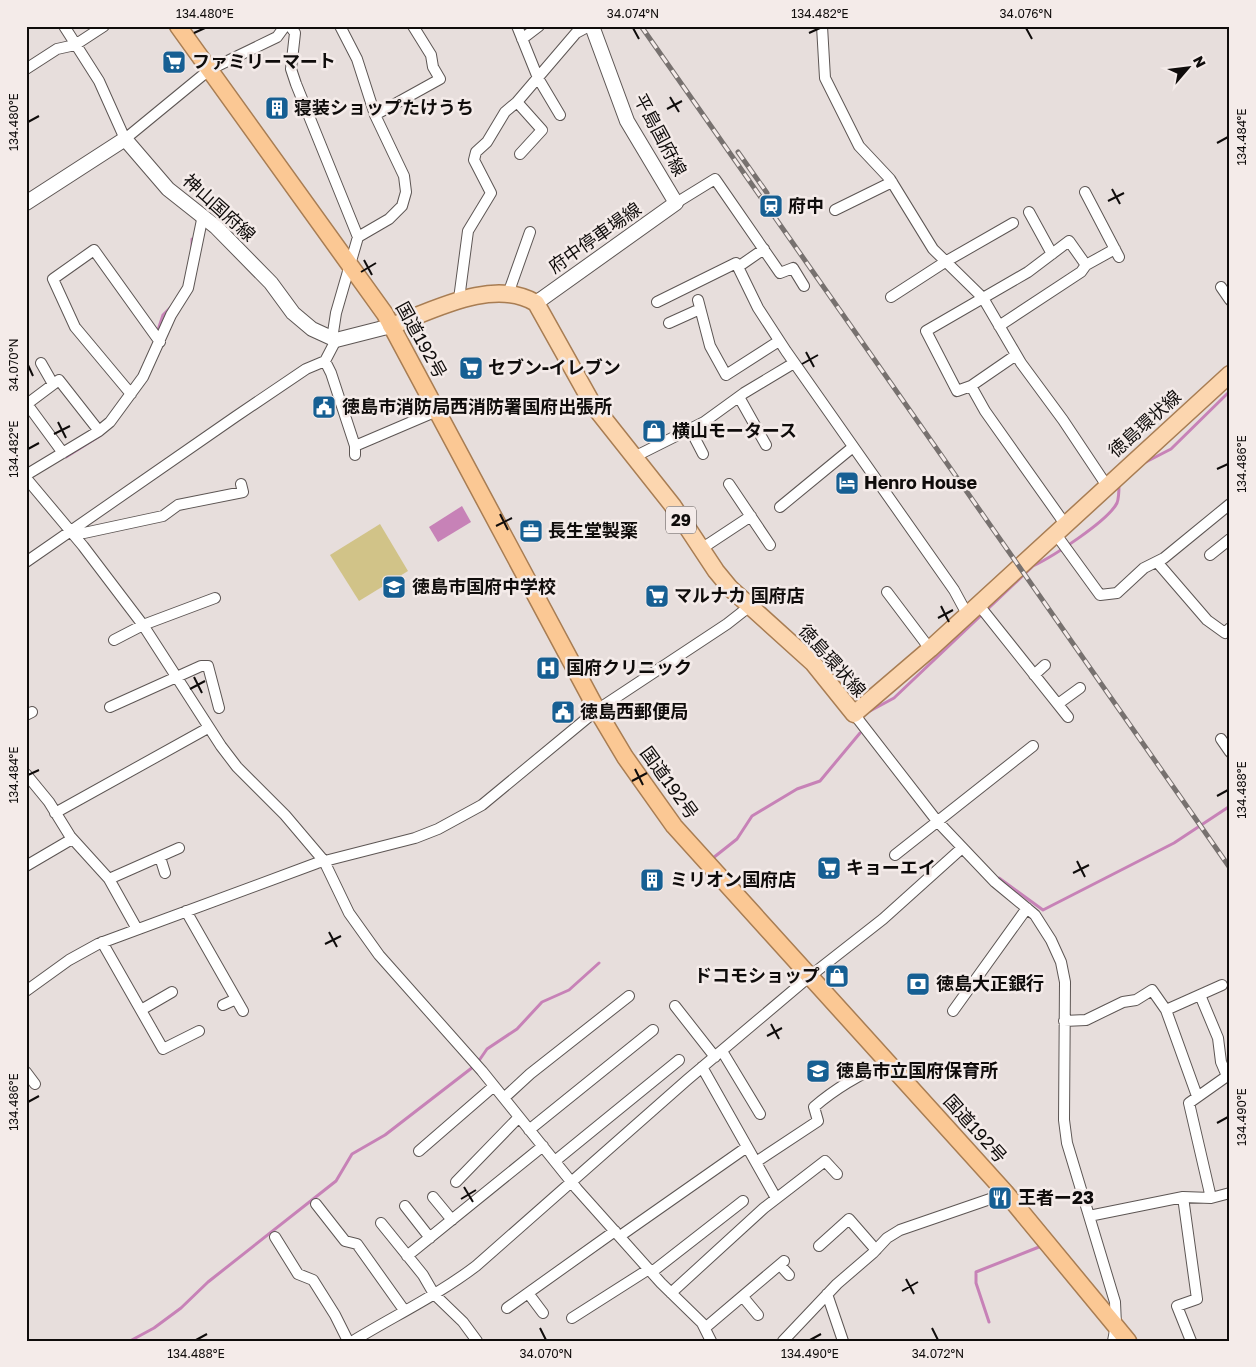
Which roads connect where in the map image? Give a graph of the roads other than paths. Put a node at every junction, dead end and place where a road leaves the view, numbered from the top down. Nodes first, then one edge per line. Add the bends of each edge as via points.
1 (64, 26) edge
2 (104, 26) edge
3 (178, 26) edge
4 (285, 26) edge
5 (290, 26) edge
6 (340, 26) edge
7 (413, 26) edge
8 (517, 26) edge
9 (540, 26) edge
10 (591, 26) edge
11 (822, 26) edge
12 (522, 39) junction
13 (75, 45) junction
14 (26, 68) edge
15 (209, 70) junction
16 (538, 78) junction
17 (517, 102) junction
18 (560, 115) dead end
19 (375, 116) junction
20 (125, 139) junction
21 (520, 154) dead end
22 (892, 182) junction
23 (1085, 200) dead end
24 (26, 203) edge
25 (676, 203) junction
26 (835, 210) dead end
27 (1029, 212) dead end
28 (203, 215) junction
29 (1013, 223) dead end
30 (530, 232) dead end
31 (358, 237) junction
32 (764, 249) junction
33 (1052, 254) junction
34 (945, 262) junction
35 (736, 263) dead end
36 (350, 266) junction
37 (1086, 266) junction
38 (804, 286) dead end
39 (1221, 287) dead end
40 (508, 294) junction
41 (891, 297) dead end
42 (983, 298) junction
43 (459, 299) junction
44 (1230, 300) edge
45 (656, 302) dead end
46 (536, 303) junction
47 (676, 322) dead end
48 (391, 326) junction
49 (999, 326) junction
50 (334, 340) junction
51 (779, 341) junction
52 (160, 342) junction
53 (1016, 355) junction
54 (324, 361) junction
55 (41, 363) dead end
56 (794, 363) junction
57 (1230, 374) edge
58 (53, 384) junction
59 (971, 386) junction
60 (131, 394) junction
61 (739, 397) junction
62 (437, 411) junction
63 (690, 429) junction
64 (99, 431) junction
65 (766, 446) dead end
66 (853, 447) junction
67 (63, 453) junction
68 (703, 454) dead end
69 (634, 457) junction
70 (26, 476) edge
71 (242, 484) dead end
72 (729, 484) dead end
73 (1107, 486) junction
74 (1230, 504) edge
75 (780, 507) dead end
76 (751, 516) junction
77 (70, 533) junction
78 (1062, 538) junction
79 (1230, 539) edge
80 (770, 545) dead end
81 (701, 549) junction
82 (1210, 555) dead end
83 (26, 562) edge
84 (1157, 562) junction
85 (887, 592) dead end
86 (215, 598) dead end
87 (750, 606) junction
88 (978, 611) junction
89 (143, 625) junction
90 (1230, 628) edge
91 (114, 640) dead end
92 (930, 648) junction
93 (1045, 666) dead end
94 (1034, 674) junction
95 (175, 677) junction
96 (1080, 688) dead end
97 (1058, 704) junction
98 (110, 707) dead end
99 (219, 708) dead end
100 (597, 710) junction
101 (854, 714) junction
102 (1068, 717) dead end
103 (208, 728) junction
104 (1221, 739) dead end
105 (1033, 746) dead end
106 (1230, 752) edge
107 (26, 774) edge
108 (56, 813) junction
109 (937, 821) junction
110 (72, 839) junction
111 (179, 848) dead end
112 (962, 848) junction
113 (895, 855) dead end
114 (160, 857) junction
115 (324, 862) junction
116 (26, 866) edge
117 (165, 872) dead end
118 (109, 879) junction
119 (1027, 908) junction
120 (186, 911) junction
121 (137, 929) junction
122 (102, 942) junction
123 (215, 962) junction
124 (206, 968) dead end
125 (810, 977) junction
126 (1222, 985) dead end
127 (26, 991) edge
128 (172, 992) dead end
129 (1200, 995) junction
130 (629, 996) dead end
131 (236, 999) junction
132 (223, 1005) dead end
133 (674, 1006) dead end
134 (140, 1010) junction
135 (1166, 1010) junction
136 (243, 1011) dead end
137 (953, 1012) dead end
138 (1064, 1022) junction
139 (653, 1030) dead end
140 (199, 1031) dead end
141 (718, 1054) junction
142 (679, 1060) dead end
143 (888, 1062) junction
144 (702, 1067) junction
145 (26, 1072) edge
146 (1228, 1075) edge
147 (35, 1084) dead end
148 (494, 1086) junction
149 (1197, 1096) junction
150 (504, 1098) junction
151 (760, 1114) dead end
152 (519, 1117) junction
153 (530, 1130) junction
154 (543, 1146) junction
155 (747, 1147) junction
156 (419, 1151) dead end
157 (555, 1161) junction
158 (756, 1162) junction
159 (836, 1174) dead end
160 (456, 1182) dead end
161 (573, 1183) junction
162 (1005, 1192) junction
163 (1230, 1193) edge
164 (433, 1196) dead end
165 (1183, 1197) junction
166 (776, 1198) junction
167 (1210, 1198) junction
168 (742, 1200) dead end
169 (316, 1204) dead end
170 (405, 1206) dead end
171 (1089, 1216) junction
172 (452, 1220) junction
173 (381, 1223) dead end
174 (617, 1234) junction
175 (275, 1237) dead end
176 (430, 1238) junction
177 (820, 1246) dead end
178 (876, 1250) junction
179 (407, 1256) junction
180 (650, 1271) junction
181 (789, 1275) dead end
182 (528, 1293) junction
183 (672, 1293) junction
184 (434, 1294) junction
185 (827, 1294) junction
186 (743, 1297) junction
187 (507, 1308) dead end
188 (404, 1310) junction
189 (543, 1312) dead end
190 (758, 1315) dead end
191 (572, 1318) dead end
192 (705, 1328) junction
193 (1114, 1333) edge
194 (348, 1341) edge
195 (353, 1341) edge
196 (477, 1341) edge
197 (711, 1341) edge
198 (783, 1341) edge
199 (843, 1341) edge
200 (1128, 1341) edge
201 (1191, 1341) edge

1 - 13 street
2 - 13 street
3 - 15 highway, 国道192号
4 - 15 street via 277,37
5 - 31 street via 294,33 291,69
6 - 19 street via 357,60
7 - 19 street via 431,55 440,79
8 - 12 street
9 - 12 street
10 - 16 street via 576,33
10 - 25 main road, 平島国府線 via 627,121
11 - 22 street via 825,78 859,146
12 - 16 street
13 - 14 street via 57,49
13 - 20 street via 99,81
15 - 20 street
15 - 36 highway, 国道192号
16 - 17 street
16 - 18 street
17 - 21 street via 542,130
17 - 43 street via 505,112 487,142 476,152 474,160 490,193 468,231
19 - 31 street via 404,176 406,192 402,206 389,219
20 - 24 main road
20 - 28 main road, 神山国府線 via 168,189
22 - 26 street
22 - 34 street via 932,249
23 - 37 street via 1117,253
25 - 32 street via 715,179
25 - 46 main road, 府中停車場線
27 - 33 street
28 - 50 main road, 神山国府線 via 271,283 293,312
28 - 52 street via 188,288 171,315
29 - 34 street
30 - 40 street
31 - 36 street
32 - 38 street via 780,273 793,268
32 - 51 street via 738,266 758,308
33 - 37 street via 1070,241
33 - 42 street
34 - 41 street
34 - 42 street
35 - 45 street
36 - 48 highway, 国道192号
36 - 50 street via 336,313
37 - 49 street via 1037,303
39 - 44 street
40 - 43 main road
40 - 46 main road
42 - 49 street
42 - 59 street via 926,331 957,391
43 - 48 main road
46 - 69 main road, 徳島環状線 / 29 via 593,405
47 - 51 street via 699,304 710,346 726,374
48 - 50 main road
48 - 62 highway, 国道192号
49 - 53 street
50 - 54 street
51 - 56 street
52 - 60 street
52 - 60 street via 94,250 53,278 75,327
53 - 59 street
53 - 73 street
54 - 62 street via 331,372 356,451
54 - 77 street via 306,369 235,417
55 - 58 street
56 - 61 street
56 - 66 street
57 - 73 main road, 徳島環状線
58 - 64 street via 59,380
58 - 67 street via 27,404
59 - 78 street
60 - 64 street
61 - 63 street
61 - 65 street
62 - 100 highway, 国道192号
63 - 68 street
63 - 69 street
64 - 67 street
66 - 75 street
66 - 88 street via 954,590
67 - 70 street
69 - 81 main road, 徳島環状線 / 29
70 - 77 street
71 - 77 street via 243,492 178,505 163,516
72 - 76 street
73 - 78 main road, 徳島環状線
74 - 84 street
76 - 80 street
76 - 81 street
77 - 83 street
77 - 89 street
78 - 84 street via 1100,595 1116,593 1144,568
78 - 88 main road, 徳島環状線
79 - 82 street
81 - 87 main road, 徳島環状線 / 29 via 730,588
84 - 90 street via 1207,620 1225,633
85 - 92 street
86 - 89 street
87 - 100 street
87 - 101 main road, 徳島環状線 / 29 via 813,664
88 - 92 main road, 徳島環状線
88 - 94 street via 1016,644
89 - 91 street
89 - 95 street
92 - 101 main road, 徳島環状線
93 - 94 street
94 - 97 street
95 - 98 street
95 - 99 street via 208,666
95 - 103 street
96 - 97 street
97 - 102 street
100 - 115 street via 498,792 461,817 415,838
100 - 125 highway, 国道192号 via 625,757 674,826
101 - 109 street
103 - 108 street
103 - 115 street via 237,767 285,815
104 - 106 street
105 - 109 street
107 - 108 street
108 - 110 street
109 - 112 street
109 - 113 street
110 - 116 street
110 - 118 street
111 - 114 street
112 - 119 street via 995,882
112 - 125 street via 883,919
114 - 117 street
114 - 118 street
115 - 120 street
115 - 148 street via 349,913 379,955
118 - 121 street
119 - 137 street
119 - 138 street via 1042,924 1060,962 1065,982
120 - 121 street
120 - 123 street
121 - 122 street
122 - 127 street via 69,960
122 - 134 street
123 - 124 street
123 - 131 street
125 - 141 street
125 - 143 highway, 国道192号
126 - 129 street
128 - 134 street
129 - 135 street
129 - 146 street via 1218,1038 1221,1062
130 - 150 street
131 - 132 street
131 - 136 street
133 - 141 street
134 - 140 street via 163,1049
135 - 138 street via 1152,990 1086,1020
135 - 149 street
138 - 171 street via 1067,1143
139 - 153 street
141 - 144 street
141 - 151 street
142 - 157 street
143 - 158 street via 852,1078 827,1095 814,1107 818,1121
143 - 162 highway, 国道192号
144 - 155 street
144 - 161 street
145 - 147 street
146 - 149 street
148 - 150 street
148 - 156 street
149 - 167 street via 1188,1103
150 - 152 street
152 - 153 street
152 - 160 street
153 - 154 street
154 - 157 street
154 - 172 street
155 - 158 street
155 - 174 street
157 - 161 street
158 - 166 street
159 - 166 street via 825,1161
161 - 174 street
161 - 184 street via 476,1266
162 - 178 street via 900,1230
162 - 193 highway, 国道192号
163 - 167 street
164 - 172 street
165 - 167 street
165 - 171 street
165 - 201 street via 1197,1299 1177,1306
166 - 183 street
168 - 180 street
169 - 188 street via 345,1241 357,1244
170 - 176 street
171 - 193 street via 1114,1302
172 - 176 street
173 - 179 street
174 - 180 street
174 - 182 street
175 - 194 street via 298,1274 313,1280
176 - 179 street
177 - 178 street via 849,1219
178 - 185 street
179 - 184 street
180 - 183 street
180 - 191 street
181 - 186 street via 782,1263
182 - 187 street
182 - 189 street
183 - 192 street
184 - 188 street
184 - 196 street
185 - 198 street
185 - 199 street
186 - 190 street
186 - 192 street
188 - 195 street
192 - 197 street
193 - 200 highway, 国道192号

